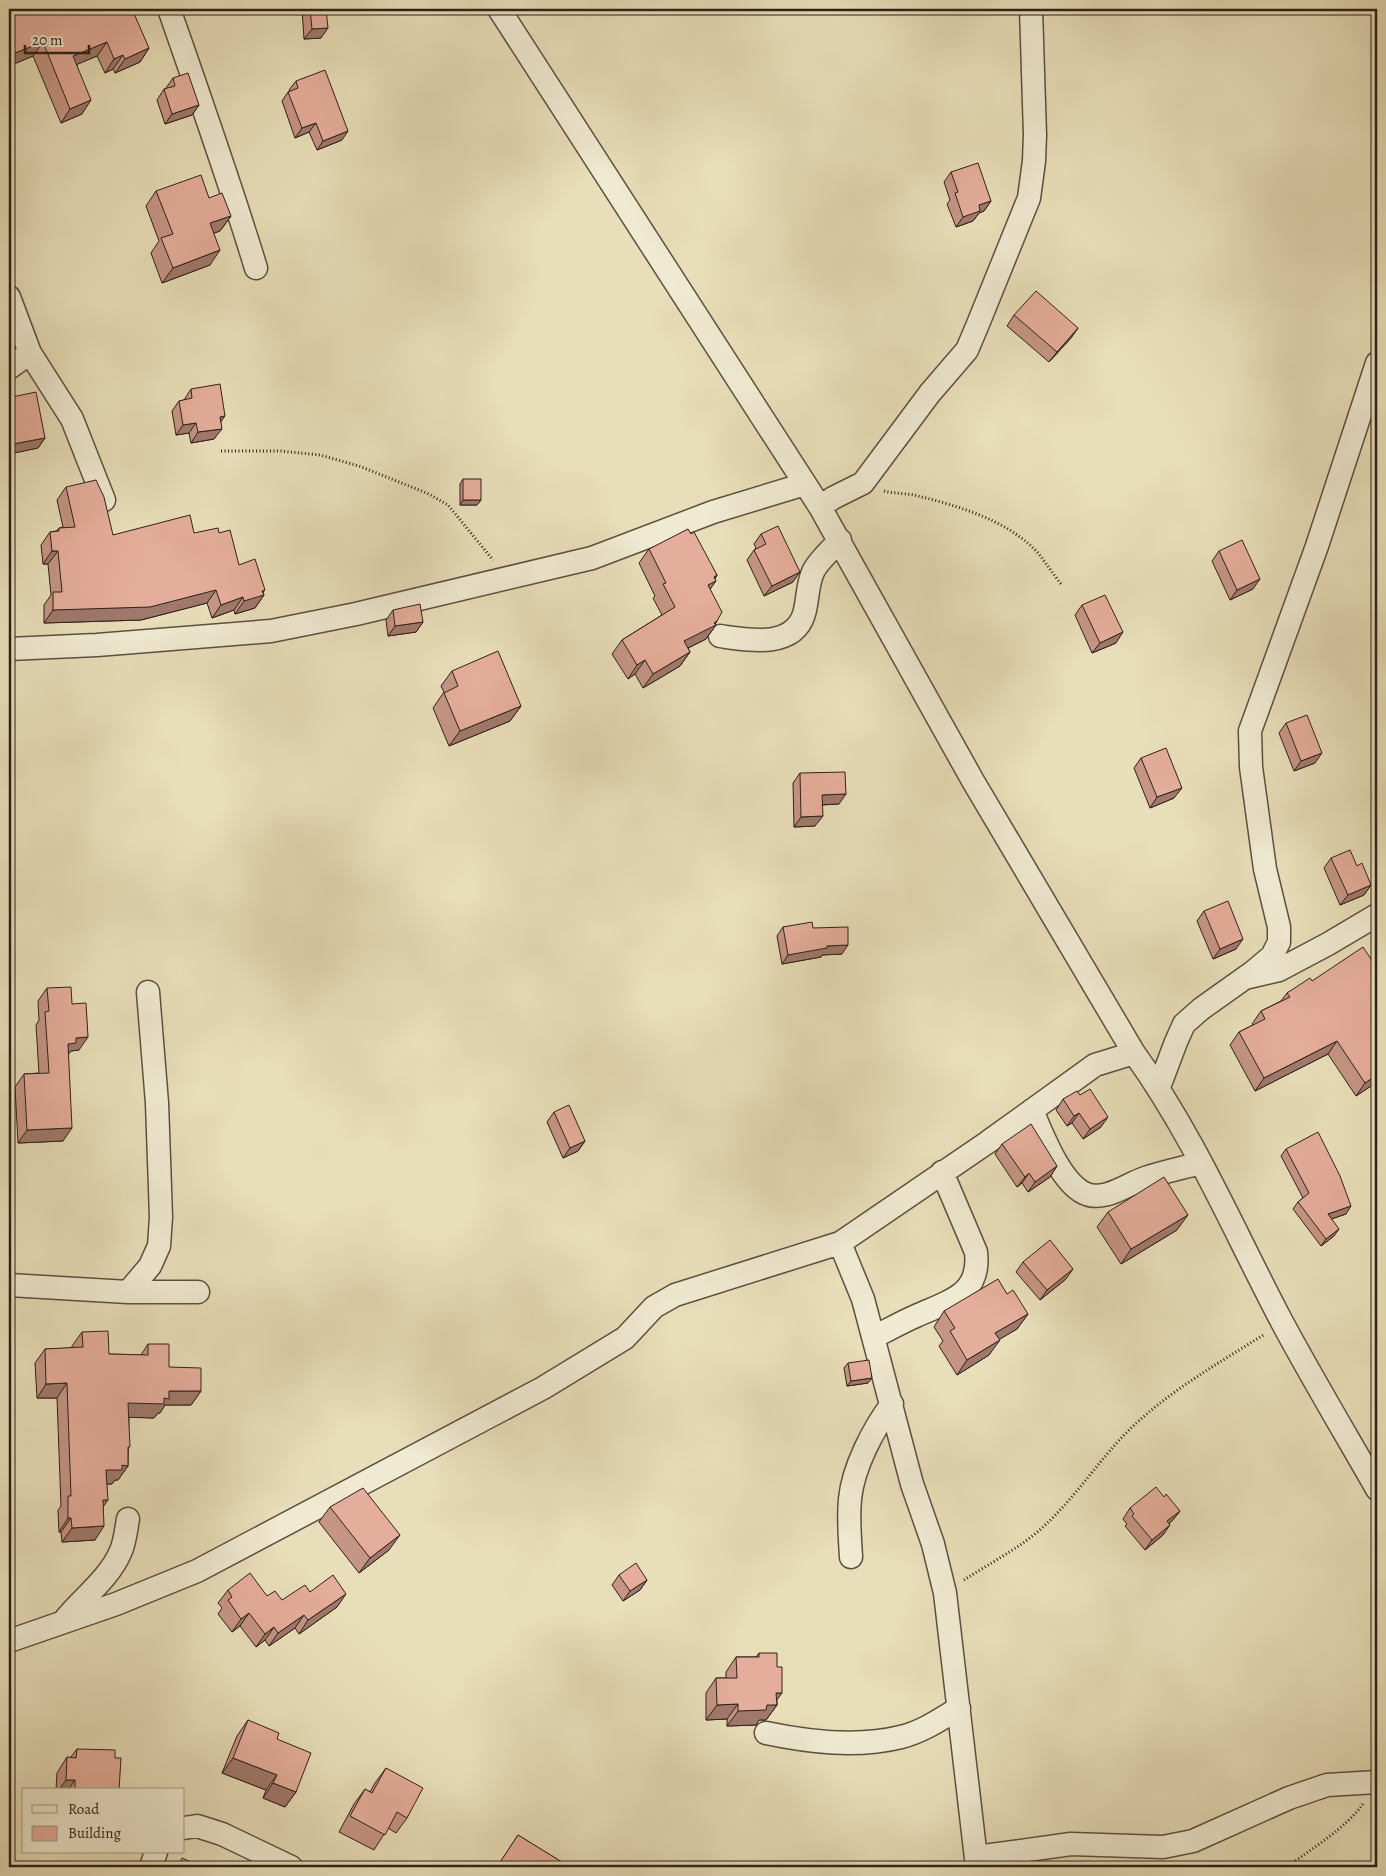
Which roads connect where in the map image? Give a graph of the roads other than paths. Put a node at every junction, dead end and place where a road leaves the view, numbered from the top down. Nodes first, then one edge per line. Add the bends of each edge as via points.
1 (169, 9) edge
2 (500, 9) edge
3 (1031, 9) edge
4 (256, 268) dead end
5 (9, 297) edge
6 (30, 354) junction
7 (1377, 363) edge
8 (9, 368) edge
9 (805, 484) junction
10 (104, 500) edge
11 (820, 507) junction
12 (840, 540) junction
13 (720, 636) dead end
14 (9, 649) edge
15 (1377, 914) edge
16 (1244, 979) junction
17 (148, 992) dead end
18 (1134, 1053) junction
19 (1159, 1087) junction
20 (1032, 1110) junction
21 (1201, 1163) junction
22 (942, 1172) junction
23 (840, 1243) junction
24 (9, 1285) edge
25 (128, 1292) junction
26 (198, 1292) dead end
27 (874, 1337) junction
28 (892, 1404) junction
29 (1377, 1489) edge
30 (128, 1519) dead end
31 (851, 1557) dead end
32 (62, 1622) junction
33 (9, 1640) edge
34 (959, 1708) junction
35 (766, 1733) dead end
36 (1374, 1782) edge
37 (185, 1828) edge
38 (155, 1854) edge
39 (976, 1862) edge
40 (150, 1867) edge
41 (291, 1867) edge

1 - 4 street via 214,135
2 - 9 street
3 - 11 street via 1036,135 1029,198 967,350 930,393 863,483
5 - 6 street
6 - 8 street
6 - 10 street via 72,419
7 - 16 street via 1314,555 1250,731 1251,767 1265,869 1280,935 1272,956
9 - 11 street
9 - 14 street via 713,512 592,558 422,600 271,631
11 - 12 street
12 - 13 street via 813,572 798,627 789,634 761,640
12 - 18 street via 973,781
15 - 16 street via 1279,970
16 - 19 street via 1184,1024
17 - 25 street via 158,1121 161,1226 159,1246 150,1266
18 - 19 street
18 - 20 street via 1095,1065
19 - 21 street
20 - 21 street via 1056,1162 1085,1194 1097,1196 1116,1191 1143,1179
20 - 22 street
21 - 29 street via 1282,1323
22 - 23 street
22 - 27 street via 976,1252 978,1265 974,1280 962,1295
23 - 27 street via 863,1299
23 - 32 street via 675,1296 654,1307 625,1338 534,1393 197,1571
24 - 25 street
25 - 26 street
27 - 28 street
28 - 31 street via 870,1439 850,1497
28 - 34 street via 945,1593
30 - 32 street via 121,1552 109,1572
32 - 33 street
34 - 35 street via 922,1730 868,1743
34 - 39 street
36 - 39 street via 1327,1785 1296,1795 1193,1841 1163,1847 1072,1844
37 - 41 street via 197,1826 222,1834
38 - 40 street

